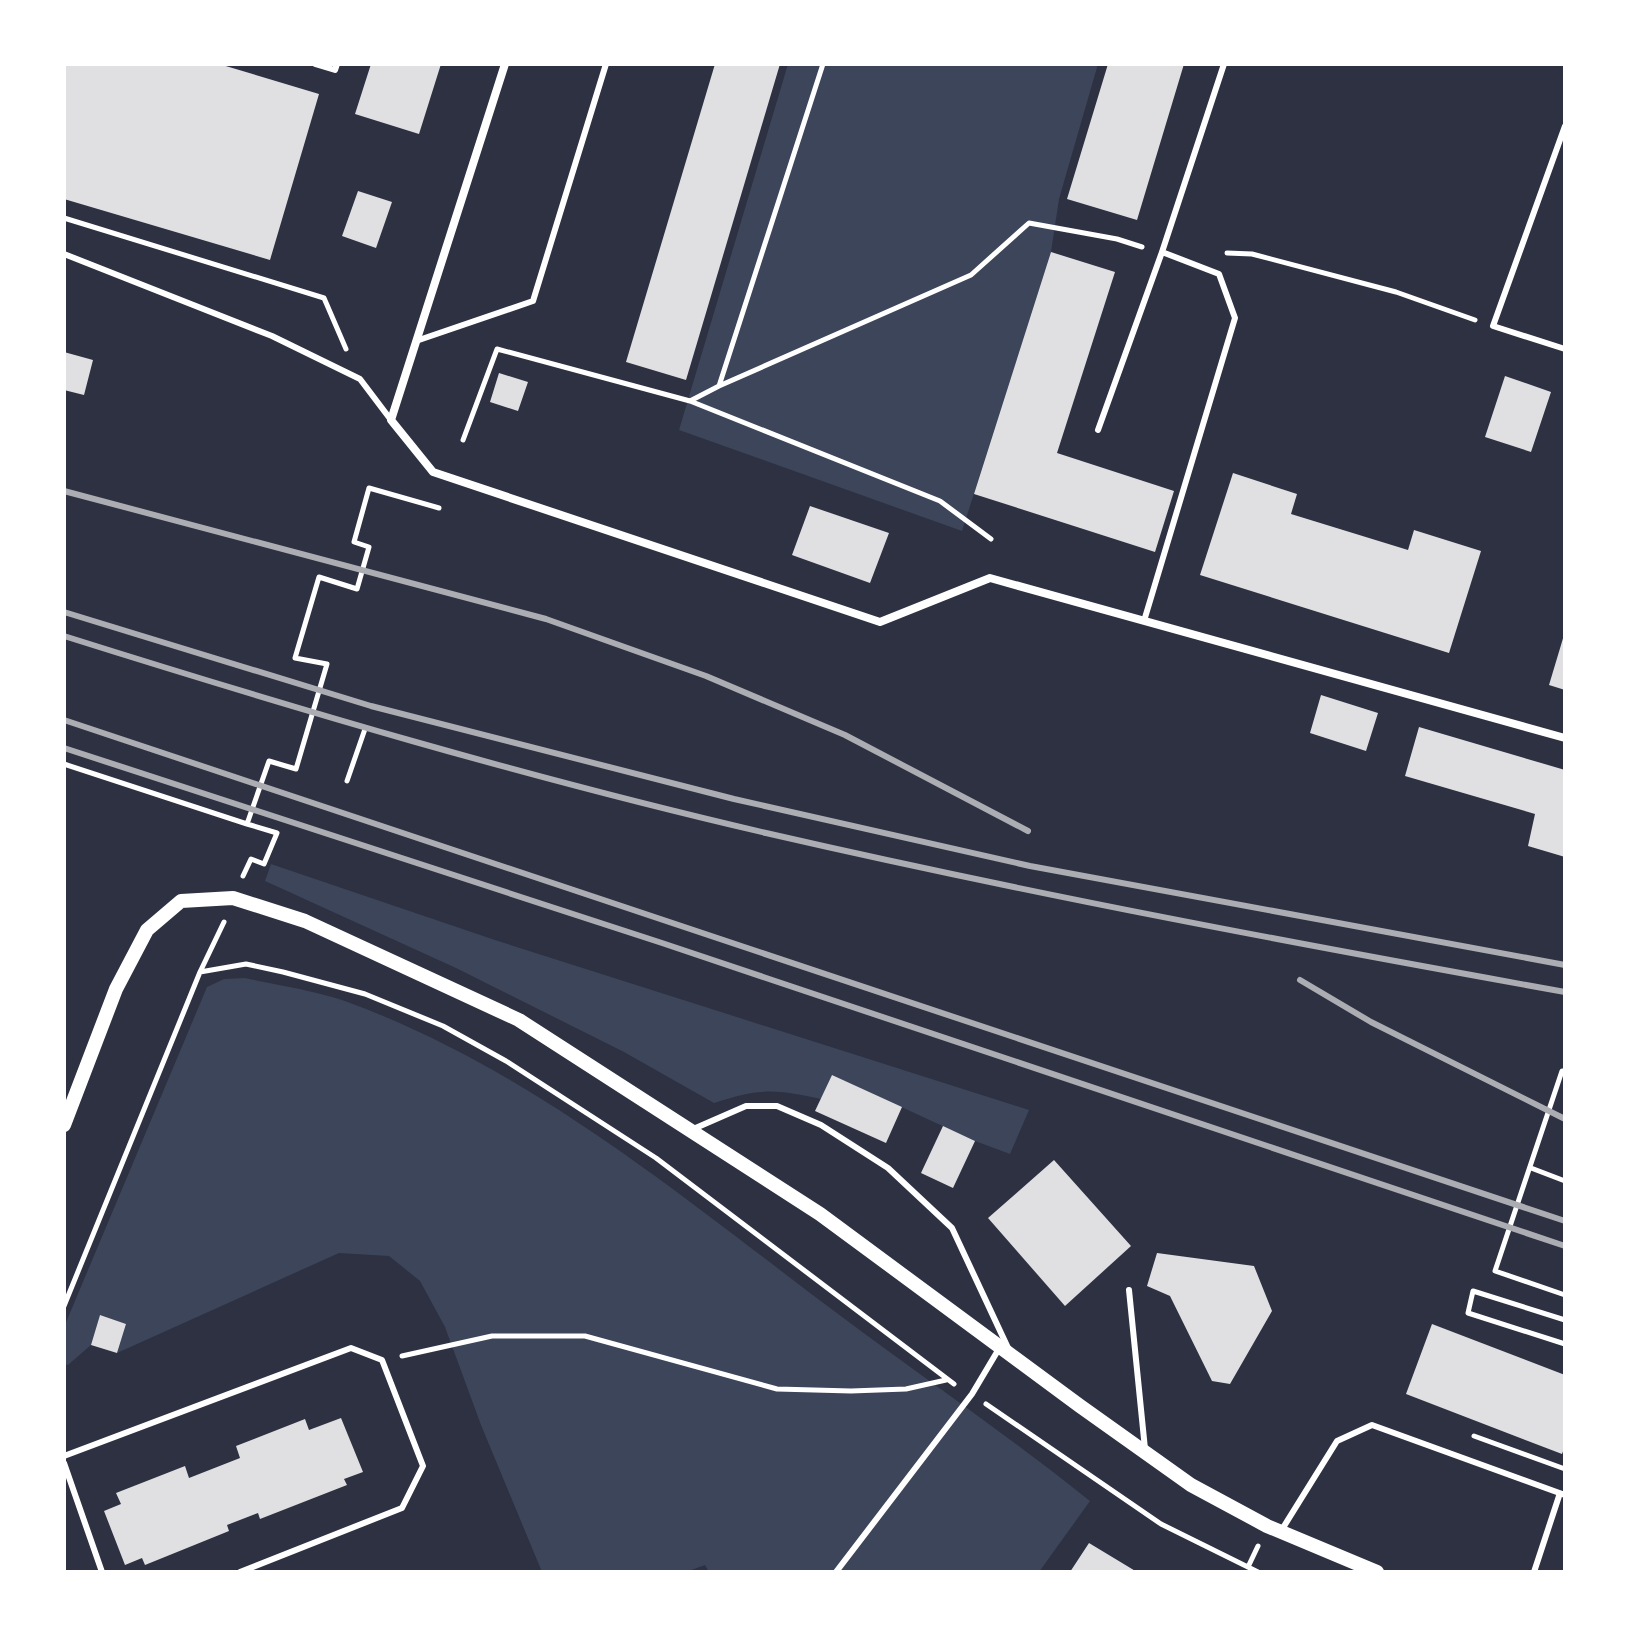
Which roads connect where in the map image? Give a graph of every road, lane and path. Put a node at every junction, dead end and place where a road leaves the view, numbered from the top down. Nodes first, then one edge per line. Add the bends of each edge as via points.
1 (315, 64) edge
2 (337, 64) edge
3 (505, 64) edge
4 (606, 64) edge
5 (823, 64) edge
6 (1224, 64) edge
7 (1565, 126) edge
8 (64, 218) edge
9 (1162, 252) junction
10 (1222, 253) dead end
11 (64, 254) edge
12 (1493, 326) junction
13 (416, 341) junction
14 (1565, 349) edge
15 (360, 379) junction
16 (719, 386) junction
17 (690, 401) junction
18 (391, 420) junction
19 (1098, 430) dead end
20 (463, 440) dead end
21 (439, 508) dead end
22 (991, 539) dead end
23 (1144, 621) junction
24 (365, 729) dead end
25 (1565, 738) edge
26 (64, 764) edge
27 (347, 781) dead end
28 (247, 824) junction
29 (233, 898) junction
30 (200, 972) junction
31 (1565, 1071) edge
32 (64, 1125) edge
33 (690, 1130) junction
34 (1531, 1168) junction
35 (1565, 1181) edge
36 (1129, 1290) dead end
37 (1565, 1295) edge
38 (64, 1306) edge
39 (1565, 1320) edge
40 (1565, 1344) edge
41 (1006, 1352) junction
42 (382, 1360) junction
43 (947, 1379) junction
44 (972, 1394) junction
45 (1466, 1433) dead end
46 (1145, 1452) junction
47 (64, 1456) edge
48 (64, 1463) edge
49 (1565, 1469) edge
50 (1563, 1494) edge
51 (1274, 1528) junction
52 (1248, 1567) junction
53 (102, 1572) edge
54 (240, 1572) edge
55 (836, 1572) edge
56 (1258, 1572) edge
57 (1377, 1572) edge
58 (1534, 1572) edge

1 - 2 lane via 335,70
3 - 13 street
4 - 13 lane via 533,301
5 - 16 path
6 - 9 lane
7 - 12 lane
8 - 15 path via 324,298
9 - 16 path via 1029,223 971,275
9 - 19 lane
9 - 23 lane via 1219,274 1235,318
10 - 12 path via 1252,254 1396,292
11 - 15 lane via 272,336
12 - 14 lane
13 - 18 street
15 - 18 lane
16 - 17 path
17 - 20 path via 497,349
17 - 22 path via 940,501
18 - 23 street via 433,472 880,622 990,578
21 - 28 path via 369,488 354,542 369,547 357,589 319,577 295,658 327,664 296,769 269,761
23 - 25 street
24 - 27 path
26 - 28 path
28 - 29 path via 277,833 264,864 251,859
29 - 30 path
29 - 32 street via 181,901 147,930 116,989
29 - 33 street via 305,921 519,1020
30 - 38 path
30 - 43 path via 246,964 271,969 365,994 443,1026 656,1158
31 - 34 path
33 - 41 street via 820,1214
33 - 41 lane via 746,1106 777,1106 821,1125 888,1168 952,1228
34 - 35 path
34 - 37 path via 1495,1271
36 - 46 lane
39 - 40 path via 1473,1291 1468,1313
41 - 44 lane
41 - 46 street
42 - 43 path via 492,1336 585,1336 777,1389 906,1389
42 - 47 lane via 351,1348
42 - 54 lane via 423,1466 402,1508
43 - 44 path
44 - 52 path via 1161,1524
44 - 55 lane
45 - 49 path
46 - 51 street via 1191,1485
48 - 53 lane
50 - 51 lane via 1372,1425 1337,1441
50 - 58 lane
51 - 52 path
51 - 57 street
52 - 56 path

